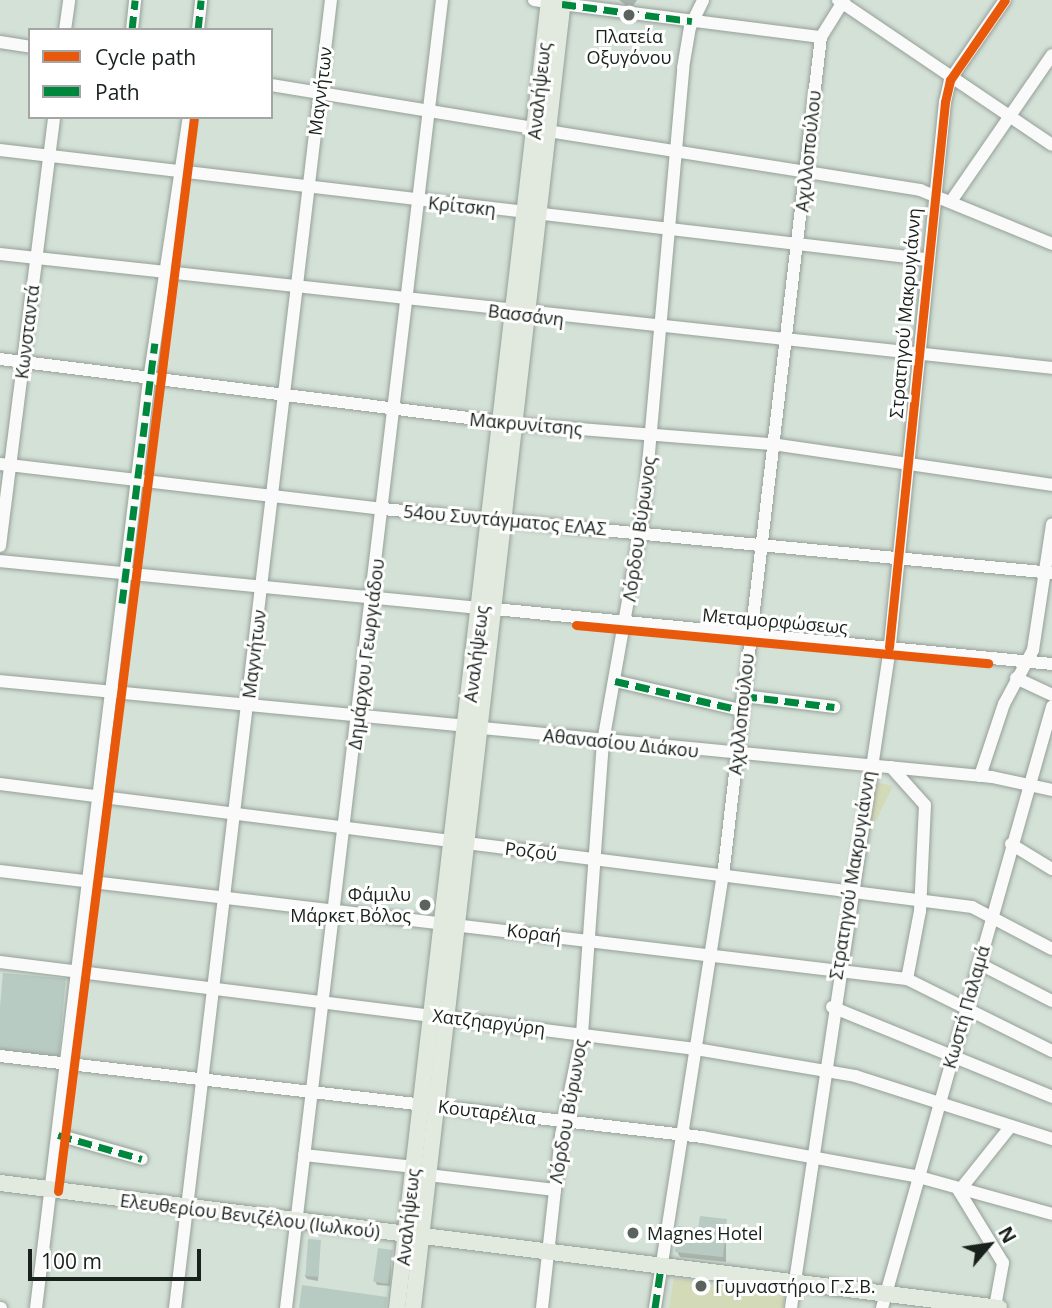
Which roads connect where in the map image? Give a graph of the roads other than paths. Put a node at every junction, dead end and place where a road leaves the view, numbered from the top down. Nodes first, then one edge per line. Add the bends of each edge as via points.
1 (69, 0) edge
2 (135, 0) edge
3 (201, 0) edge
4 (331, 0) edge
5 (442, 0) edge
6 (704, 0) edge
7 (1004, 0) edge
8 (551, 1) edge
9 (841, 1) edge
10 (692, 21) junction
11 (65, 28) edge
12 (132, 28) edge
13 (198, 28) edge
14 (821, 37) junction
15 (0, 42) edge
16 (28, 47) edge
17 (1052, 55) edge
18 (950, 80) junction
19 (273, 85) edge
20 (320, 93) junction
21 (430, 110) junction
22 (54, 119) edge
23 (189, 119) edge
24 (1009, 120) junction
25 (541, 129) junction
26 (1052, 145) edge
27 (0, 150) edge
28 (676, 153) junction
29 (49, 157) junction
30 (806, 172) junction
31 (182, 173) junction
32 (309, 187) junction
33 (932, 193) junction
34 (952, 200) junction
35 (419, 202) junction
36 (532, 214) junction
37 (671, 232) junction
38 (1052, 244) edge
39 (797, 245) junction
40 (0, 254) edge
41 (36, 259) junction
42 (925, 259) junction
43 (167, 275) junction
44 (297, 288) junction
45 (407, 301) junction
46 (521, 314) junction
47 (662, 330) junction
48 (786, 344) junction
49 (916, 356) junction
50 (0, 359) edge
51 (23, 362) junction
52 (1052, 368) edge
53 (149, 380) junction
54 (284, 396) junction
55 (395, 410) junction
56 (509, 424) junction
57 (652, 435) junction
58 (772, 444) junction
59 (906, 463) junction
60 (5, 464) edge
61 (137, 482) junction
62 (1052, 485) edge
63 (272, 497) junction
64 (383, 509) junction
65 (498, 520) junction
66 (1052, 526) edge
67 (641, 533) junction
68 (760, 543) junction
69 (0, 546) edge
70 (898, 557) junction
71 (0, 561) edge
72 (1048, 572) edge
73 (125, 575) junction
74 (262, 588) junction
75 (373, 597) junction
76 (488, 609) junction
77 (625, 623) junction
78 (749, 635) junction
79 (889, 647) junction
80 (1027, 661) junction
81 (1052, 664) edge
82 (1016, 678) junction
83 (0, 681) edge
84 (615, 681) junction
85 (112, 694) junction
86 (1052, 695) edge
87 (743, 696) junction
88 (834, 706) dead end
89 (1052, 707) edge
90 (248, 708) junction
91 (741, 710) junction
92 (358, 716) junction
93 (475, 727) junction
94 (603, 741) junction
95 (737, 755) junction
96 (869, 765) junction
97 (891, 767) junction
98 (980, 776) junction
99 (1028, 783) junction
100 (0, 785) edge
101 (1052, 790) edge
102 (99, 797) junction
103 (235, 814) junction
104 (344, 828) junction
105 (461, 842) junction
106 (1011, 845) junction
107 (595, 859) junction
108 (1052, 869) edge
109 (0, 871) edge
110 (723, 876) junction
111 (90, 881) junction
112 (850, 890) junction
113 (225, 898) junction
114 (921, 899) junction
115 (334, 909) junction
116 (991, 914) junction
117 (451, 924) junction
118 (589, 940) junction
119 (1052, 949) edge
120 (712, 954) junction
121 (0, 962) edge
122 (980, 964) junction
123 (79, 967) junction
124 (838, 970) junction
125 (907, 979) junction
126 (215, 985) junction
127 (324, 1000) junction
128 (1052, 1001) edge
129 (832, 1007) junction
130 (968, 1007) junction
131 (440, 1016) junction
132 (582, 1034) junction
133 (696, 1049) junction
134 (1052, 1051) edge
135 (954, 1054) junction
136 (0, 1056) edge
137 (67, 1064) junction
138 (823, 1071) junction
139 (203, 1079) junction
140 (312, 1092) junction
141 (1052, 1097) edge
142 (938, 1103) junction
143 (421, 1104) junction
144 (438, 1106) junction
145 (565, 1122) junction
146 (1010, 1127) junction
147 (58, 1135) junction
148 (682, 1135) junction
149 (1052, 1139) edge
150 (304, 1155) junction
151 (142, 1159) dead end
152 (811, 1159) junction
153 (414, 1167) junction
154 (428, 1175) junction
155 (919, 1177) junction
156 (0, 1183) edge
157 (959, 1188) junction
158 (52, 1190) junction
159 (555, 1190) junction
160 (188, 1207) junction
161 (1052, 1214) edge
162 (296, 1222) junction
163 (414, 1237) junction
164 (548, 1253) junction
165 (661, 1266) junction
166 (794, 1284) junction
167 (885, 1301) edge
168 (36, 1308) edge
169 (175, 1308) edge
170 (286, 1308) edge
171 (397, 1308) edge
172 (413, 1308) edge
173 (542, 1308) edge
174 (655, 1308) edge
175 (791, 1308) edge
176 (997, 1308) edge

1 - 11 street
2 - 12 street
3 - 13 street
4 - 20 street, Μαγνήτων
5 - 21 street, Δημάρχου Γεωργιάδου
6 - 10 street, Λόρδου Βύρωνος
7 - 18 street, Στρατηγού Μακρυγιάννη
8 - 10 street
8 - 25 main road, Αναλήψεως
9 - 14 street, Αχιλλοπούλου
9 - 18 street
10 - 14 street
10 - 28 street, Λόρδου Βύρωνος
14 - 30 street, Αχιλλοπούλου
15 - 16 street
17 - 24 street
18 - 24 street
18 - 33 street, Στρατηγού Μακρυγιάννη
19 - 20 street
20 - 21 street
20 - 32 street, Μαγνήτων
21 - 25 street
21 - 35 street, Δημάρχου Γεωργιάδου
22 - 29 street, Κωνσταντά
23 - 31 street
24 - 26 street
24 - 34 street
25 - 28 street
25 - 36 main road, Αναλήψεως
27 - 29 street, Κρίτσκη
28 - 30 street
28 - 37 street, Λόρδου Βύρωνος
29 - 31 street, Κρίτσκη
29 - 41 street, Κωνσταντά
30 - 33 street
30 - 39 street, Αχιλλοπούλου
31 - 32 street, Κρίτσκη
31 - 43 street
32 - 35 street, Κρίτσκη
32 - 44 street, Μαγνήτων
33 - 34 street
33 - 42 street, Στρατηγού Μακρυγιάννη
34 - 38 street
35 - 36 street, Κρίτσκη
35 - 45 street, Δημάρχου Γεωργιάδου
36 - 37 street, Κρίτσκη
36 - 46 main road, Αναλήψεως
37 - 39 street, Κρίτσκη
37 - 47 street, Λόρδου Βύρωνος
39 - 42 street, Κρίτσκη
39 - 48 street, Αχιλλοπούλου
40 - 41 street, Βασσάνη
41 - 43 street, Βασσάνη
41 - 51 street, Κωνσταντά
42 - 49 street, Στρατηγού Μακρυγιάννη
43 - 44 street, Βασσάνη
43 - 53 street
44 - 45 street, Βασσάνη
44 - 54 street, Μαγνήτων
45 - 46 street, Βασσάνη
45 - 55 street, Δημάρχου Γεωργιάδου
46 - 47 street, Βασσάνη
46 - 56 main road, Αναλήψεως
47 - 48 street, Βασσάνη
47 - 57 street, Λόρδου Βύρωνος
48 - 49 street, Βασσάνη
48 - 58 street, Αχιλλοπούλου
49 - 52 street, Βασσάνη
49 - 59 street, Στρατηγού Μακρυγιάννη
50 - 51 street, Μακρυνίτσης
51 - 53 street, Μακρυνίτσης
51 - 60 street, Κωνσταντά
53 - 54 street, Μακρυνίτσης
53 - 61 street
54 - 55 street, Μακρυνίτσης
54 - 63 street, Μαγνήτων
55 - 56 street, Μακρυνίτσης
55 - 64 street, Δημάρχου Γεωργιάδου
56 - 57 street, Μακρυνίτσης
56 - 65 main road, Αναλήψεως
57 - 58 street, Μακρυνίτσης
57 - 67 street, Λόρδου Βύρωνος
58 - 59 street, Μακρυνίτσης
58 - 68 street, Αχιλλοπούλου
59 - 62 street, Μακρυνίτσης
59 - 70 street, Στρατηγού Μακρυγιάννη
60 - 61 street, 54ου Συντάγματος ΕΛΑΣ
60 - 69 street, Κωνσταντά
61 - 63 street, 54ου Συντάγματος ΕΛΑΣ
61 - 73 street
63 - 64 street, 54ου Συντάγματος ΕΛΑΣ
63 - 74 street, Μαγνήτων
64 - 65 street, 54ου Συντάγματος ΕΛΑΣ
64 - 75 street, Δημάρχου Γεωργιάδου
65 - 67 street, 54ου Συντάγματος ΕΛΑΣ
65 - 76 main road, Αναλήψεως
66 - 72 street
67 - 68 street, 54ου Συντάγματος ΕΛΑΣ
67 - 77 street, Λόρδου Βύρωνος
68 - 70 street, 54ου Συντάγματος ΕΛΑΣ
68 - 78 street, Αχιλλοπούλου
70 - 72 street, 54ου Συντάγματος ΕΛΑΣ
70 - 79 street, Στρατηγού Μακρυγιάννη
71 - 73 street, Μεταμορφώσεως
72 - 80 street
73 - 74 street, Μεταμορφώσεως
73 - 85 street
74 - 75 street, Μεταμορφώσεως
74 - 90 street, Μαγνήτων
75 - 76 street, Μεταμορφώσεως
75 - 92 street, Δημάρχου Γεωργιάδου
76 - 77 street, Μεταμορφώσεως
76 - 93 main road, Αναλήψεως
77 - 78 street, Μεταμορφώσεως
77 - 84 street, Λόρδου Βύρωνος
78 - 79 street, Μεταμορφώσεως
78 - 87 street, Αχιλλοπούλου
79 - 80 street, Μεταμορφώσεως
79 - 96 street, Στρατηγού Μακρυγιάννη
80 - 81 street, Μεταμορφώσεως
80 - 82 street
82 - 86 street
82 - 98 street
83 - 85 street, Αθανασίου Διάκου
84 - 91 street
84 - 94 street, Λόρδου Βύρωνος
85 - 90 street, Αθανασίου Διάκου
85 - 102 street
87 - 88 street
87 - 91 street, Αχιλλοπούλου
89 - 99 street, Κωστή Παλαμά
90 - 92 street, Αθανασίου Διάκου
90 - 103 street, Μαγνήτων
91 - 95 street, Αχιλλοπούλου
92 - 93 street, Αθανασίου Διάκου
92 - 104 street, Δημάρχου Γεωργιάδου
93 - 94 street, Αθανασίου Διάκου
93 - 105 main road, Αναλήψεως
94 - 95 street, Αθανασίου Διάκου
94 - 107 street, Λόρδου Βύρωνος
95 - 96 street, Αθανασίου Διάκου
95 - 110 street, Αχιλλοπούλου
96 - 97 street, Αθανασίου Διάκου
96 - 112 street, Στρατηγού Μακρυγιάννη
97 - 98 street, Αθανασίου Διάκου
97 - 114 street via 925,803
98 - 99 street, Αθανασίου Διάκου
99 - 101 street, Αθανασίου Διάκου
99 - 106 street, Κωστή Παλαμά
100 - 102 street, Ροζού
102 - 103 street, Ροζού
102 - 111 street
103 - 104 street, Ροζού
103 - 113 street, Μαγνήτων
104 - 105 street, Ροζού
104 - 115 street, Δημάρχου Γεωργιάδου
105 - 107 street, Ροζού
105 - 117 main road, Αναλήψεως
106 - 108 street
106 - 116 street, Κωστή Παλαμά
107 - 110 street, Ροζού
107 - 118 street, Λόρδου Βύρωνος
109 - 111 street, Κοραή
110 - 112 street, Ροζού
110 - 120 street, Αχιλλοπούλου
111 - 113 street, Κοραή
111 - 123 street
112 - 114 street, Ροζού
112 - 124 street, Στρατηγού Μακρυγιάννη
113 - 115 street, Κοραή
113 - 126 street, Μαγνήτων
114 - 116 street, Ροζού
114 - 125 street
115 - 117 street, Κοραή
115 - 127 street, Δημάρχου Γεωργιάδου
116 - 119 street, Ροζού
116 - 122 street, Κωστή Παλαμά
117 - 118 street, Κοραή
117 - 131 main road, Αναλήψεως
118 - 120 street, Κοραή
118 - 132 street, Λόρδου Βύρωνος
120 - 124 street, Κοραή
120 - 133 street, Αχιλλοπούλου
121 - 123 street, Χατζηαργύρη
122 - 128 street
122 - 130 street, Κωστή Παλαμά
123 - 126 street, Χατζηαργύρη
123 - 137 street
124 - 125 street, Κοραή
124 - 129 street, Στρατηγού Μακρυγιάννη
125 - 130 street, Κοραή
126 - 127 street, Χατζηαργύρη
126 - 139 street, Μαγνήτων
127 - 131 street, Χατζηαργύρη
127 - 140 street, Δημάρχου Γεωργιάδου
129 - 135 street
129 - 138 street, Στρατηγού Μακρυγιάννη
130 - 134 street, Κοραή
130 - 135 street, Κωστή Παλαμά
131 - 132 street, Χατζηαργύρη
131 - 143 main road, Αναλήψεως
131 - 144 main road, Αναλήψεως
132 - 133 street, Χατζηαργύρη
132 - 145 street, Λόρδου Βύρωνος
133 - 138 street, Χατζηαργύρη
133 - 148 street, Αχιλλοπούλου
135 - 141 street
135 - 142 street, Κωστή Παλαμά
136 - 137 street, Κουταρέλια
137 - 139 street, Κουταρέλια
137 - 147 street
138 - 142 street, Χατζηαργύρη via 871,1079
138 - 152 street, Στρατηγού Μακρυγιάννη
139 - 140 street, Κουταρέλια
139 - 160 street, Μαγνήτων
140 - 143 street, Κουταρέλια
140 - 150 street, Δημάρχου Γεωργιάδου
142 - 146 street, Χατζηαργύρη
142 - 155 street, Κωστή Παλαμά
143 - 144 street, Κουταρέλια
143 - 153 main road, Αναλήψεως
144 - 145 street, Κουταρέλια
144 - 154 main road, Αναλήψεως
145 - 148 street, Κουταρέλια
145 - 159 street, Λόρδου Βύρωνος
146 - 149 street, Χατζηαργύρη
146 - 157 street
147 - 151 street
147 - 158 street
148 - 152 street, Κουταρέλια
148 - 165 street, Αχιλλοπούλου
150 - 153 street
150 - 162 street, Δημάρχου Γεωργιάδου
152 - 155 street, Κουταρέλια
152 - 166 street, Στρατηγού Μακρυγιάννη
153 - 163 main road, Αναλήψεως
154 - 159 street
154 - 163 main road, Αναλήψεως
155 - 157 street, Κουταρέλια
155 - 167 street, Κωστή Παλαμά
156 - 158 main road, Ελευθερίου Βενιζέλου (Ιωλκού)
157 - 161 street, Κουταρέλια
157 - 176 street via 962,1203 1003,1263
158 - 160 main road, Ελευθερίου Βενιζέλου (Ιωλκού)
158 - 168 street
159 - 164 street, Λόρδου Βύρωνος
160 - 162 main road, Ελευθερίου Βενιζέλου (Ιωλκού)
160 - 169 street, Μαγνήτων
162 - 163 main road, Ελευθερίου Βενιζέλου (Ιωλκού)
162 - 170 street, Δημάρχου Γεωργιάδου
163 - 164 main road, Ελευθερίου Βενιζέλου (Ιωλκού)
163 - 171 main road, Αναλήψεως
163 - 172 main road, Αναλήψεως
164 - 165 main road, Ελευθερίου Βενιζέλου (Ιωλκού)
164 - 173 street, Λόρδου Βύρωνος
165 - 166 main road, Ελευθερίου Βενιζέλου (Ιωλκού)
165 - 174 street, Αχιλλοπούλου
166 - 167 main road, Ελευθερίου Βενιζέλου (Ιωλκού)
166 - 175 street, Στρατηγού Μακρυγιάννη
167 - 176 main road, Ελευθερίου Βενιζέλου (Ιωλκού)

